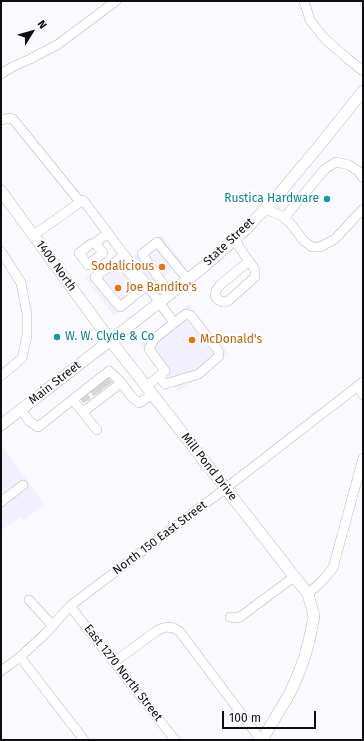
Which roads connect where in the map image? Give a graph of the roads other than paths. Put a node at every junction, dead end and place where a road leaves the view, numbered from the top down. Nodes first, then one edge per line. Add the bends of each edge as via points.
1 (116, 1) edge
2 (304, 1) edge
3 (363, 71) edge
4 (1, 74) edge
5 (363, 91) edge
6 (1, 120) edge
7 (363, 178) edge
8 (1, 191) edge
9 (80, 202) junction
10 (265, 209) junction
11 (363, 209) edge
12 (284, 218) junction
13 (108, 233) junction
14 (34, 235) junction
15 (234, 239) junction
16 (95, 243) dead end
17 (1, 252) edge
18 (122, 257) junction
19 (249, 261) junction
20 (188, 280) junction
21 (145, 287) junction
22 (170, 294) junction
23 (160, 302) junction
24 (174, 323) junction
25 (110, 340) junction
26 (1, 376) edge
27 (159, 376) junction
28 (121, 383) junction
29 (360, 384) edge
30 (150, 390) junction
31 (96, 391) junction
32 (363, 395) edge
33 (73, 400) junction
34 (21, 410) junction
35 (83, 412) junction
36 (1, 425) edge
37 (97, 430) dead end
38 (363, 458) edge
39 (23, 485) dead end
40 (226, 488) junction
41 (1, 502) edge
42 (294, 577) junction
43 (308, 594) junction
44 (29, 600) dead end
45 (70, 606) junction
46 (230, 617) dead end
47 (53, 626) junction
48 (20, 657) junction
49 (114, 662) junction
50 (1, 671) edge
51 (84, 740) edge
52 (175, 740) edge
53 (261, 740) edge

1 - 4 street via 57,45
2 - 3 street via 310,20 324,38
5 - 10 main road, State Street
6 - 9 street via 13,119
7 - 12 street via 349,165 336,162 325,169
8 - 14 main road, 1400 North
9 - 13 street via 84,200
9 - 14 street
10 - 12 street
10 - 15 main road, State Street
11 - 12 street via 335,239 320,247 312,247 304,241
13 - 16 street
13 - 18 street
14 - 25 main road, 1400 North
15 - 19 street
15 - 20 main road, State Street
17 - 26 street via 21,283 27,314 27,336 22,358
18 - 21 street
18 - 21 street via 95,277 120,307
19 - 19 street via 255,270 255,277 228,301 218,300 215,296 220,285
20 - 22 main road, State Street
20 - 22 street via 157,242 142,254
21 - 23 street
22 - 23 main road, State Street
23 - 24 street
23 - 25 main road, State Street
24 - 27 street via 154,339 149,349 165,371
24 - 27 street via 186,314 191,316 218,350 219,356 199,374 165,384
25 - 30 main road, Mill Pond Drive
25 - 34 main road, Main Street
27 - 30 street
28 - 30 street via 139,403
28 - 31 street
28 - 31 street via 109,371
29 - 32 street
29 - 40 street, North 150 East Street
30 - 40 main road, Mill Pond Drive
31 - 33 street
31 - 35 street
33 - 34 street via 38,427
33 - 35 street
34 - 36 main road, Main Street
35 - 37 street
38 - 43 street via 333,568
39 - 41 street
40 - 42 main road, Mill Pond Drive
40 - 45 street, North 150 East Street
42 - 43 main road, Mill Pond Drive
42 - 46 street via 240,617
43 - 53 main road via 314,616 310,641 290,693
44 - 47 street
45 - 47 street, North 150 East Street
45 - 49 street, East 1270 North Street
47 - 48 street, North 150 East Street
48 - 50 street, North 150 East Street
48 - 51 street
49 - 52 street, East 1270 North Street
49 - 53 street via 158,630 174,628 180,632

